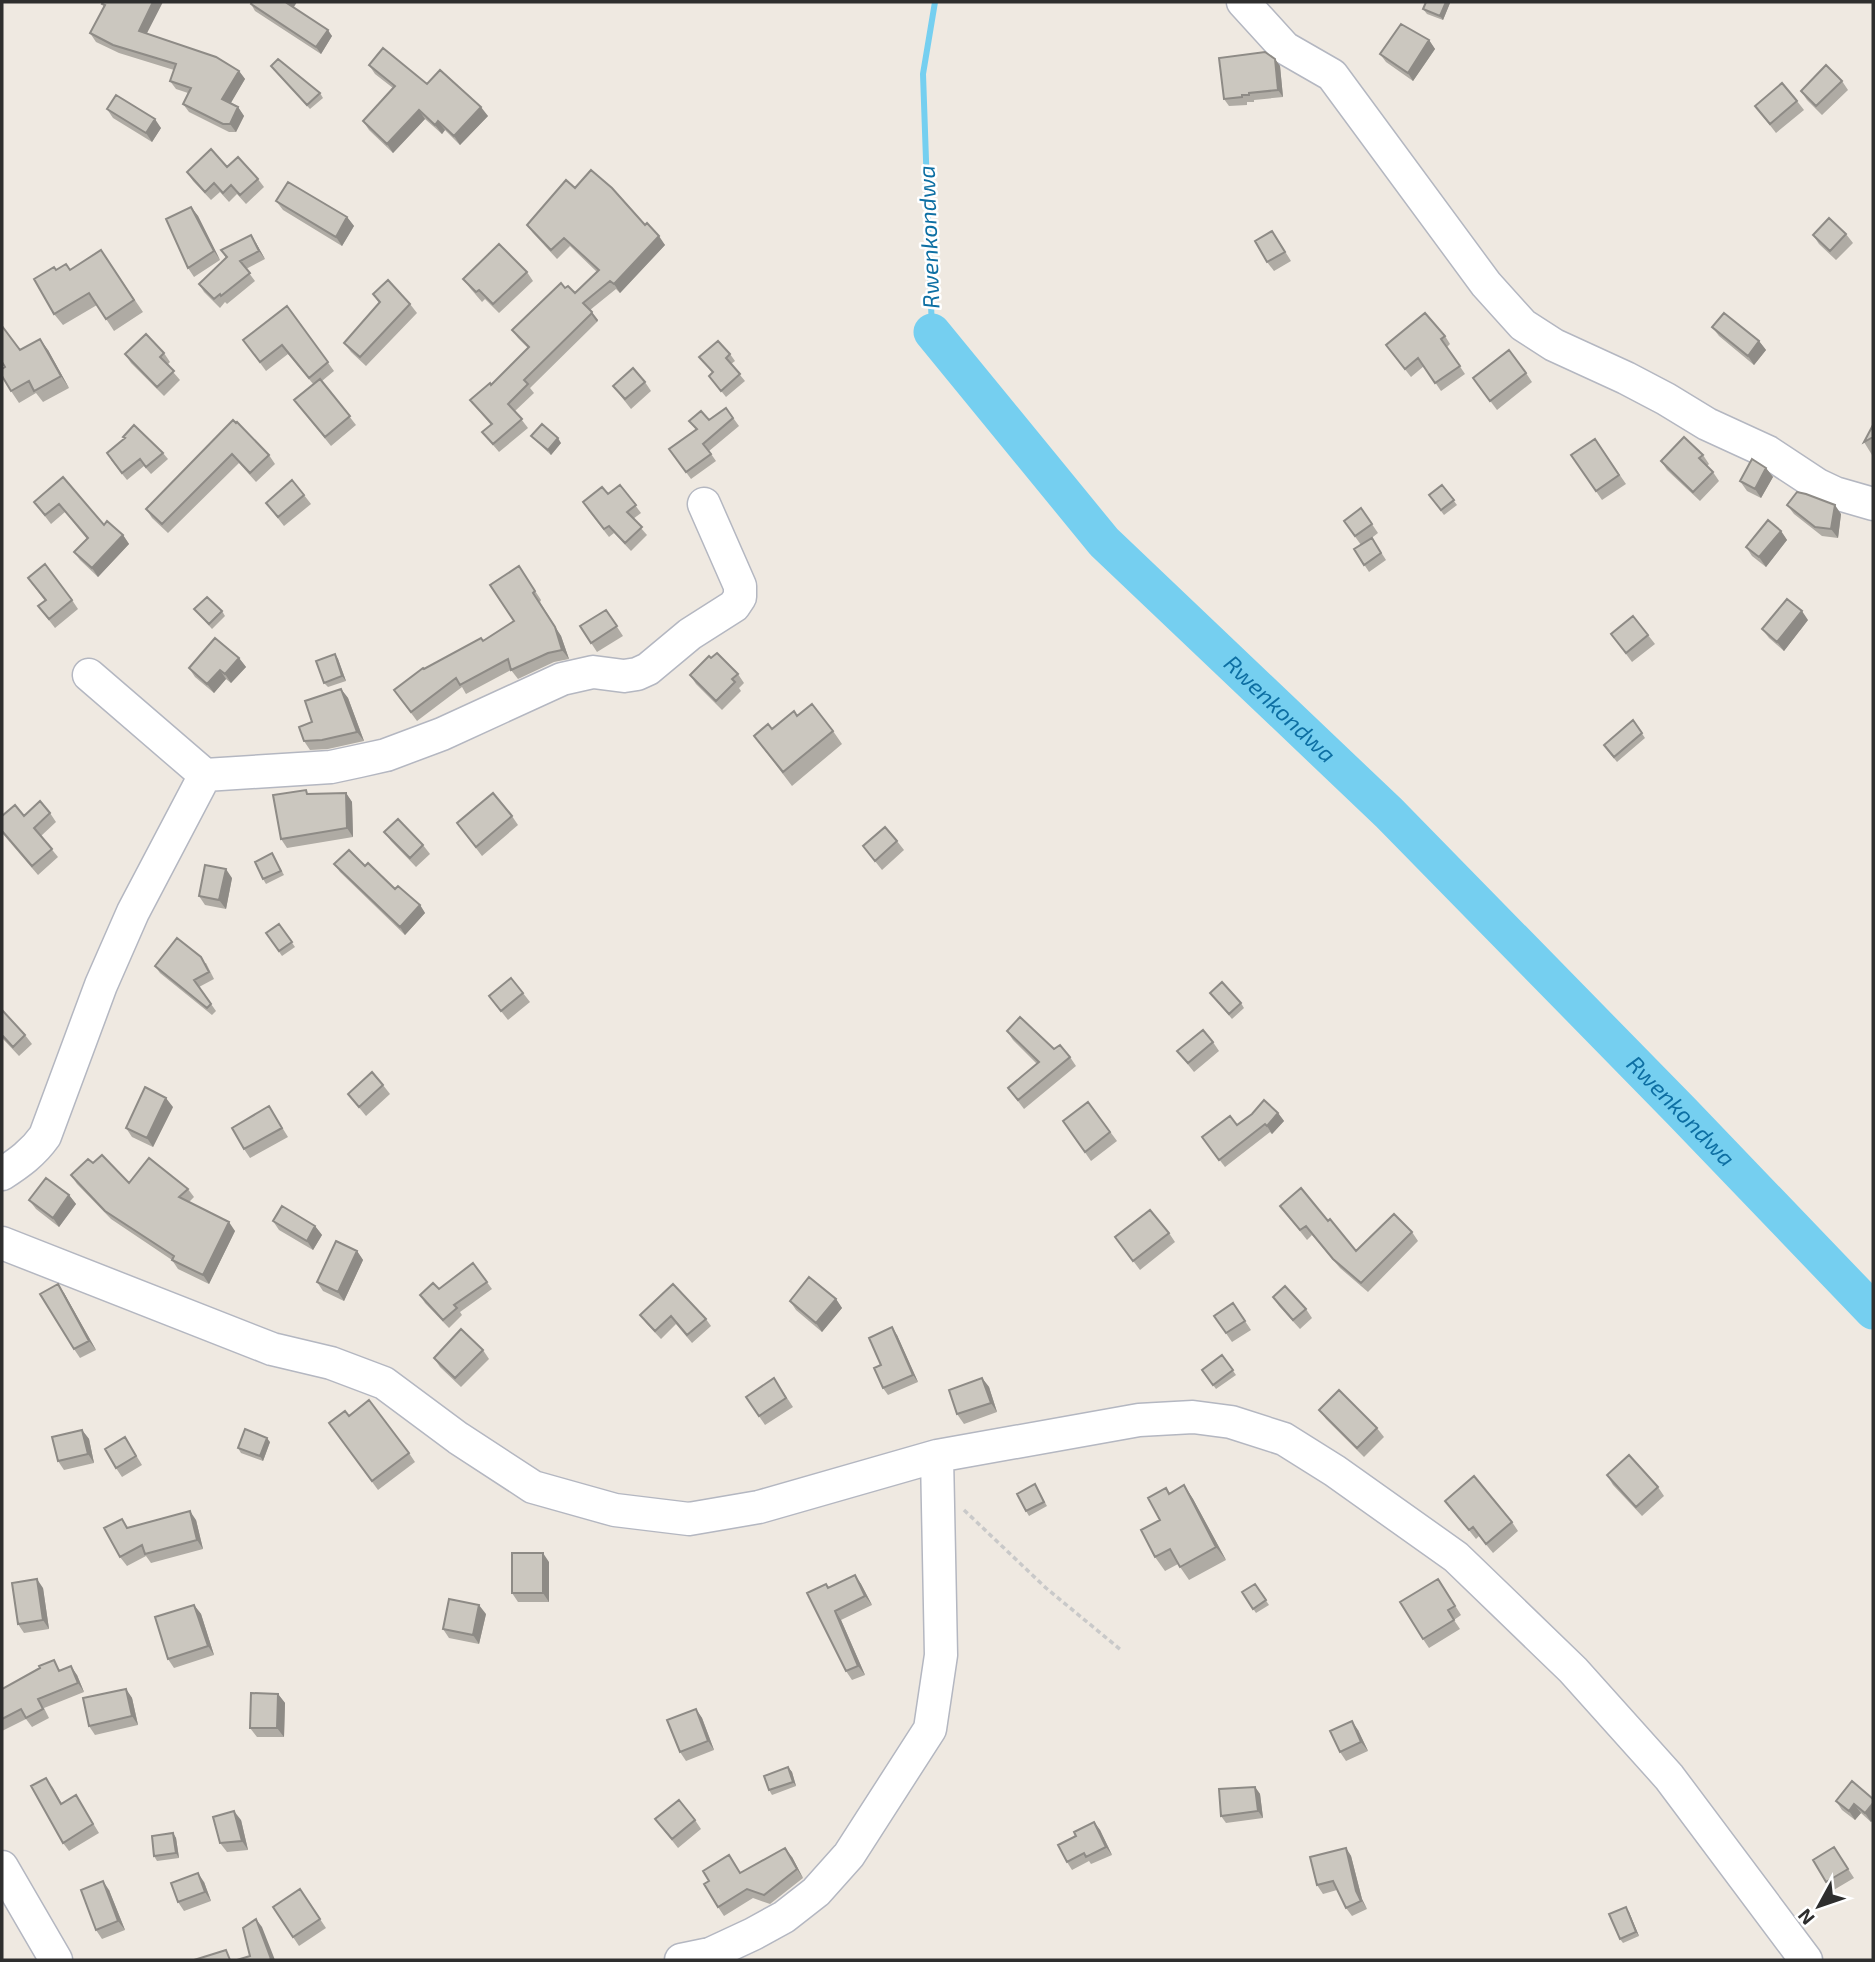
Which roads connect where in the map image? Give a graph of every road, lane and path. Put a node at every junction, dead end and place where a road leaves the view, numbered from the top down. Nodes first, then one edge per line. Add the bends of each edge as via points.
1 (1243, 2) edge
2 (704, 504) dead end
3 (1873, 504) edge
4 (89, 676) dead end
5 (205, 775) junction
6 (2, 1174) edge
7 (2, 1243) edge
8 (937, 1471) junction
9 (1121, 1650) dead end
10 (2, 1867) edge
11 (56, 1960) edge
12 (681, 1960) edge
13 (1806, 1960) edge

1 - 3 street via 1285,48 1332,75 1486,284 1523,325 1768,452 1818,485
2 - 5 street via 737,578 740,597 648,669 624,676 593,672 562,679 386,755 331,767
4 - 5 street
5 - 6 street via 100,985 45,1136 24,1160
7 - 8 street via 272,1349 331,1363 384,1383 533,1487 615,1510 689,1518
8 - 9 path via 1046,1588
8 - 12 street via 941,1655 930,1729 849,1855 816,1892 753,1934 710,1954
8 - 13 street via 1139,1420 1193,1417 1231,1422 1284,1439 1456,1557 1573,1670 1668,1777
10 - 11 street

